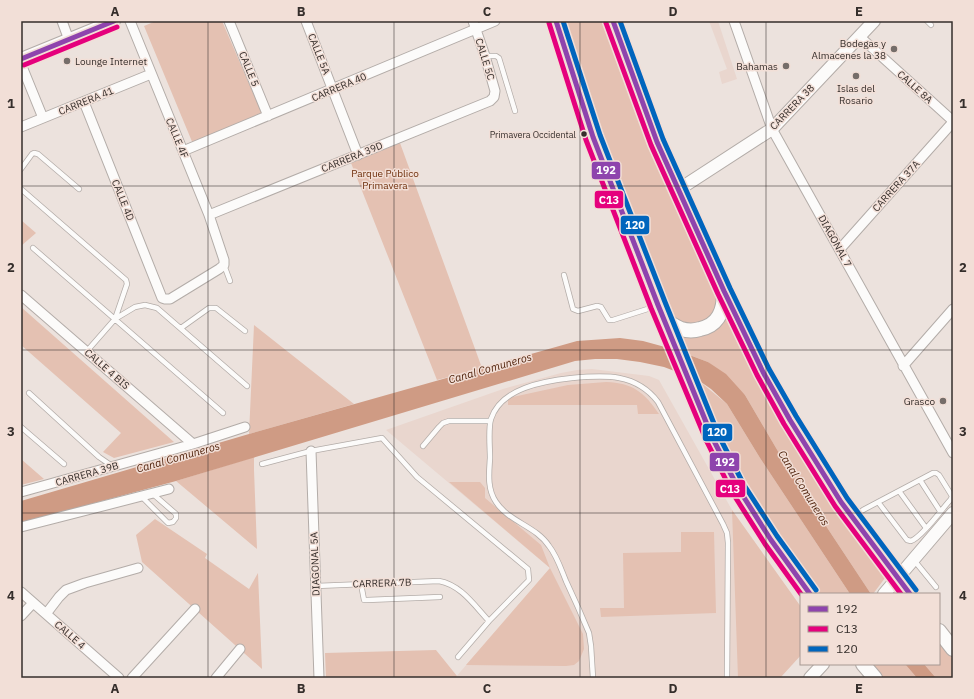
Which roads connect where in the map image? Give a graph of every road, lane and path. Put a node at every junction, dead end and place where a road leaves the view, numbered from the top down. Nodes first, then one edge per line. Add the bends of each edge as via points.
1 (62, 21) edge
2 (114, 21) edge
3 (130, 21) edge
4 (229, 21) edge
5 (495, 21) edge
6 (556, 21) edge
7 (613, 21) edge
8 (734, 21) edge
9 (874, 21) edge
10 (927, 21) edge
11 (309, 22) edge
12 (474, 25) edge
13 (931, 25) dead end
14 (859, 36) junction
15 (69, 40) junction
16 (485, 56) junction
17 (21, 60) edge
18 (21, 64) edge
19 (151, 74) junction
20 (334, 89) junction
21 (494, 97) joint
22 (84, 102) junction
23 (515, 111) dead end
24 (268, 116) junction
25 (43, 118) junction
26 (953, 122) edge
27 (21, 127) edge
28 (772, 129) junction
29 (183, 151) junction
30 (358, 155) junction
31 (21, 169) edge
32 (21, 188) edge
33 (79, 189) dead end
34 (678, 190) junction
35 (209, 215) junction
36 (33, 248) dead end
37 (840, 249) junction
38 (223, 260) junction
39 (564, 275) dead end
40 (230, 281) dead end
41 (724, 291) junction
42 (21, 295) edge
43 (658, 305) junction
44 (953, 309) edge
45 (115, 319) junction
46 (667, 326) junction
47 (181, 328) junction
48 (245, 331) dead end
49 (87, 352) junction
50 (903, 366) junction
51 (247, 386) dead end
52 (29, 393) dead end
53 (223, 413) dead end
54 (490, 420) junction
55 (21, 427) edge
56 (245, 427) dead end
57 (193, 444) junction
58 (423, 446) dead end
59 (311, 451) junction
60 (953, 453) edge
61 (64, 464) dead end
62 (262, 464) dead end
63 (112, 466) junction
64 (920, 480) junction
65 (169, 489) dead end
66 (899, 491) junction
67 (21, 492) edge
68 (153, 494) junction
69 (141, 496) junction
70 (878, 502) junction
71 (940, 511) junction
72 (953, 513) edge
73 (852, 517) junction
74 (21, 526) edge
75 (926, 528) junction
76 (914, 559) junction
77 (138, 568) dead end
78 (898, 578) junction
79 (361, 584) junction
80 (316, 586) junction
81 (936, 588) dead end
82 (21, 592) edge
83 (809, 593) edge
84 (885, 593) edge
85 (909, 593) edge
86 (440, 597) dead end
87 (32, 603) junction
88 (195, 609) dead end
89 (46, 614) junction
90 (21, 616) edge
91 (489, 621) junction
92 (940, 632) edge
93 (953, 645) edge
94 (240, 649) dead end
95 (458, 657) dead end
96 (822, 665) edge
97 (864, 665) edge
98 (116, 677) edge
99 (132, 678) edge
100 (216, 678) edge
101 (319, 678) edge
102 (593, 678) edge
103 (727, 678) edge
104 (810, 678) edge
105 (874, 678) edge

1 - 15 street
2 - 15 street
3 - 19 street, CALLE 4F
4 - 24 street, CALLE 5
5 - 12 street, CARRERA 40
6 - 43 main road via 593,137
7 - 34 main road via 657,142
8 - 28 street, DIAGONAL 7
9 - 14 street, CARRERA 38
10 - 13 lane
11 - 20 street, CALLE 5A
12 - 16 street, CALLE 5C
12 - 20 street, CARRERA 40
14 - 26 street, CALLE 8A
14 - 28 street, CARRERA 38
15 - 17 street
16 - 21 street, CALLE 5C
16 - 23 lane via 499,58
18 - 25 street
19 - 22 street, CARRERA 41
19 - 29 street, CALLE 4F
20 - 24 street, CARRERA 40
20 - 30 street, CALLE 5A
21 - 30 street, CARRERA 39D via 490,101
22 - 25 street, CARRERA 41
22 - 38 street, CALLE 4D via 166,298
24 - 29 street, CARRERA 40
25 - 27 street, CARRERA 41
26 - 37 street, CARRERA 37A
28 - 34 street, CARRERA 38
28 - 37 street, DIAGONAL 7
29 - 35 street, CALLE 4F
30 - 35 street, CARRERA 39D
31 - 33 lane via 34,153 38,154
32 - 45 lane via 126,280 127,284
34 - 41 main road
35 - 38 street, CALLE 4F
36 - 45 lane
37 - 50 street, DIAGONAL 7
38 - 40 lane
39 - 43 lane via 573,309 578,311 601,307 606,317 613,320 650,310
41 - 46 main road via 723,307 713,324 695,330
41 - 73 main road via 763,372 790,420
42 - 49 street, CALLE 4 BIS
43 - 46 main road
44 - 50 street
45 - 47 lane via 135,307 145,305 157,308
45 - 49 lane
45 - 53 lane
46 - 83 main road via 713,439 738,488
47 - 48 lane via 212,307
47 - 51 lane
49 - 57 street, CALLE 4 BIS
50 - 60 street, DIAGONAL 7
52 - 63 lane
54 - 58 lane via 443,423
54 - 102 lane via 491,494 507,514 539,534 554,554 589,633
54 - 103 lane via 502,402 516,391 558,380 624,378 639,384 651,394 727,534
55 - 61 lane
56 - 57 street, CARRERA 39B
57 - 63 street, CARRERA 39B
59 - 62 lane
59 - 80 street, DIAGONAL 5A
59 - 91 lane via 382,438 417,477 528,570 529,580
63 - 67 street, CARRERA 39B
64 - 66 lane
64 - 71 lane
64 - 71 lane via 936,473 939,475 952,496
65 - 68 street
66 - 70 lane
66 - 75 lane
68 - 69 street
68 - 69 lane via 176,514 173,522 168,522
69 - 74 street
70 - 73 lane
70 - 75 lane via 907,540 914,540
71 - 75 lane
72 - 76 street
73 - 78 main road
76 - 78 street
76 - 81 lane
77 - 89 street via 66,590
78 - 84 street
78 - 85 main road
79 - 80 lane, CARRERA 7B
79 - 86 lane via 364,600
79 - 91 lane, CARRERA 7B via 449,582
80 - 101 street, DIAGONAL 5A
82 - 87 street, CALLE 4
87 - 89 street, CALLE 4
87 - 90 street
88 - 99 street
89 - 98 street, CALLE 4
91 - 95 lane
92 - 93 main road
94 - 100 street
96 - 104 street
97 - 105 main road

